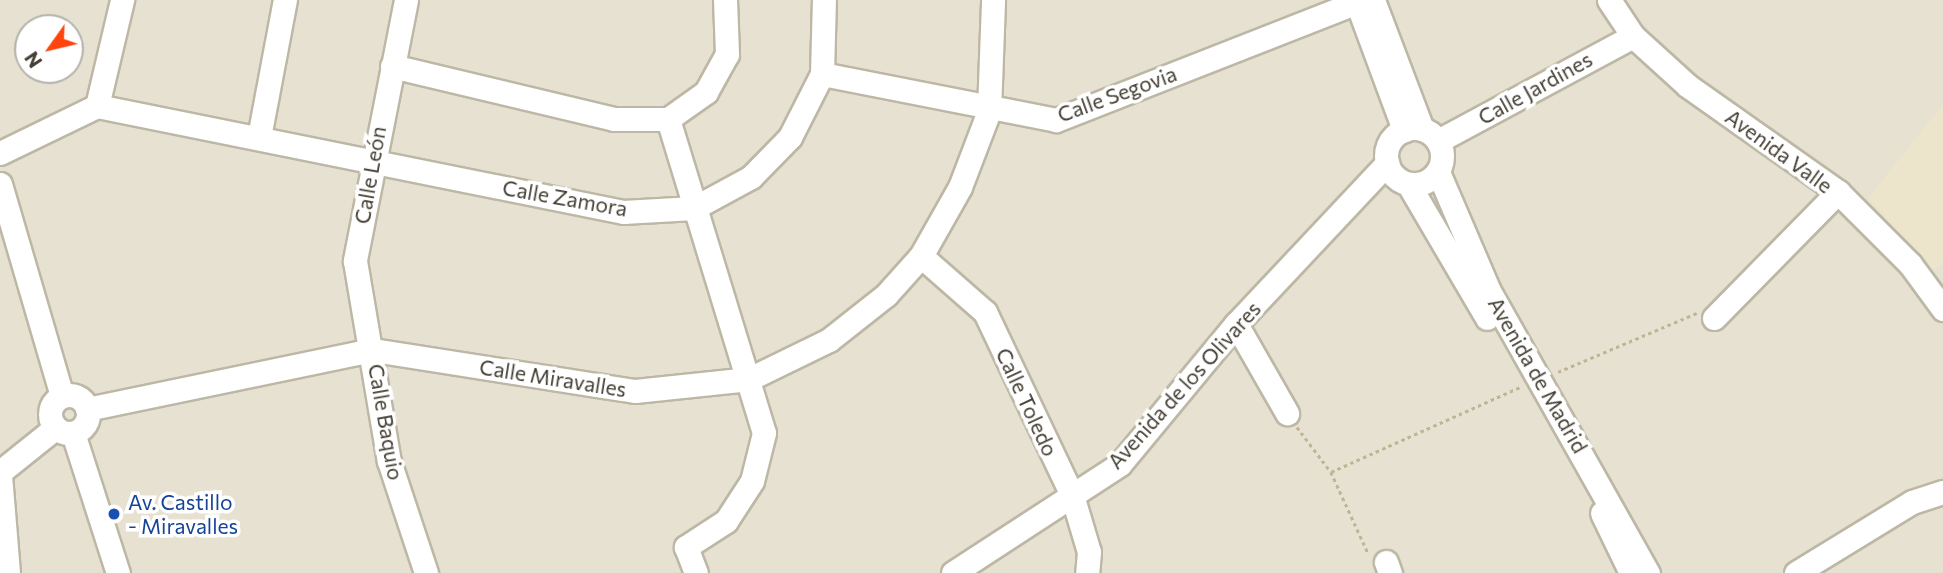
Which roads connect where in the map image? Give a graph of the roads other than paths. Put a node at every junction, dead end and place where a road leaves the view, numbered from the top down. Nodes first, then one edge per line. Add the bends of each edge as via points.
1 (122, 0) edge
2 (285, 0) edge
3 (406, 0) edge
4 (725, 0) edge
5 (824, 0) edge
6 (993, 0) edge
7 (1362, 0) edge
8 (1609, 0) edge
9 (1633, 36) junction
10 (392, 66) junction
11 (822, 74) junction
12 (97, 106) junction
13 (989, 111) junction
14 (668, 119) junction
15 (1421, 133) junction
16 (259, 137) junction
17 (0, 153) edge
18 (374, 162) junction
19 (1387, 163) junction
20 (1438, 172) junction
21 (0, 184) edge
22 (1409, 185) junction
23 (1838, 192) junction
24 (694, 208) junction
25 (8, 249) edge
26 (921, 256) junction
27 (1943, 309) edge
28 (1720, 312) road end
29 (1236, 324) junction
30 (373, 350) junction
31 (749, 379) junction
32 (1533, 382) junction
33 (62, 396) junction
34 (87, 409) junction
35 (1287, 413) road end
36 (64, 430) junction
37 (0, 473) edge
38 (1943, 492) edge
39 (1072, 495) junction
40 (8, 573) edge
41 (118, 573) edge
42 (426, 573) edge
43 (696, 573) edge
44 (953, 573) edge
45 (1087, 573) edge
46 (1631, 573) edge
47 (1648, 573) edge
48 (1797, 573) edge

1 - 12 street
2 - 16 street
3 - 10 street, Calle León
4 - 14 street via 727,54 706,92
5 - 11 street, Calle Zamora
6 - 13 street, Calle Miravalles
7 - 13 street, Calle Segovia via 1056,120
7 - 15 street
8 - 9 street, Avenida Valle
9 - 15 street, Calle Jardines
9 - 23 street, Avenida Valle via 1688,86
10 - 14 street via 614,119
10 - 18 street, Calle León
11 - 13 street, Calle Segovia
11 - 24 street, Calle Zamora via 782,145 751,177
12 - 16 street, Calle Zamora
12 - 17 street
13 - 26 street, Calle Miravalles via 960,187
14 - 24 street
15 - 19 street, Avenida de los Olivares via 1392,139
15 - 20 street
16 - 18 street, Calle Zamora
18 - 24 street, Calle Zamora via 623,212
18 - 30 street, Calle León via 355,261
19 - 22 street, Avenida de Madrid
19 - 29 street, Avenida de los Olivares
20 - 22 street
20 - 32 street, Avenida de Madrid
21 - 25 street
22 - 32 street, Avenida de Madrid
23 - 27 street, Avenida Valle via 1910,264
23 - 28 street
24 - 31 street
25 - 33 street
26 - 31 street, Calle Miravalles via 886,295 829,340
26 - 39 street, Calle Toledo via 985,313
29 - 35 street
29 - 39 street, Avenida de los Olivares via 1120,464
30 - 31 street, Calle Miravalles via 635,391
30 - 34 street, Calle Miravalles
30 - 42 street, Calle Baquio via 389,461
31 - 43 street via 764,433 752,481 726,521 686,547
32 - 46 street, Avenida de Madrid
32 - 47 street, Avenida de Madrid
33 - 34 street via 80,398
33 - 36 street via 50,410
34 - 36 street via 87,421
36 - 37 street
36 - 41 street
37 - 40 street
38 - 48 street via 1912,502
39 - 44 street, Avenida de los Olivares
39 - 45 street, Calle Toledo via 1089,552

